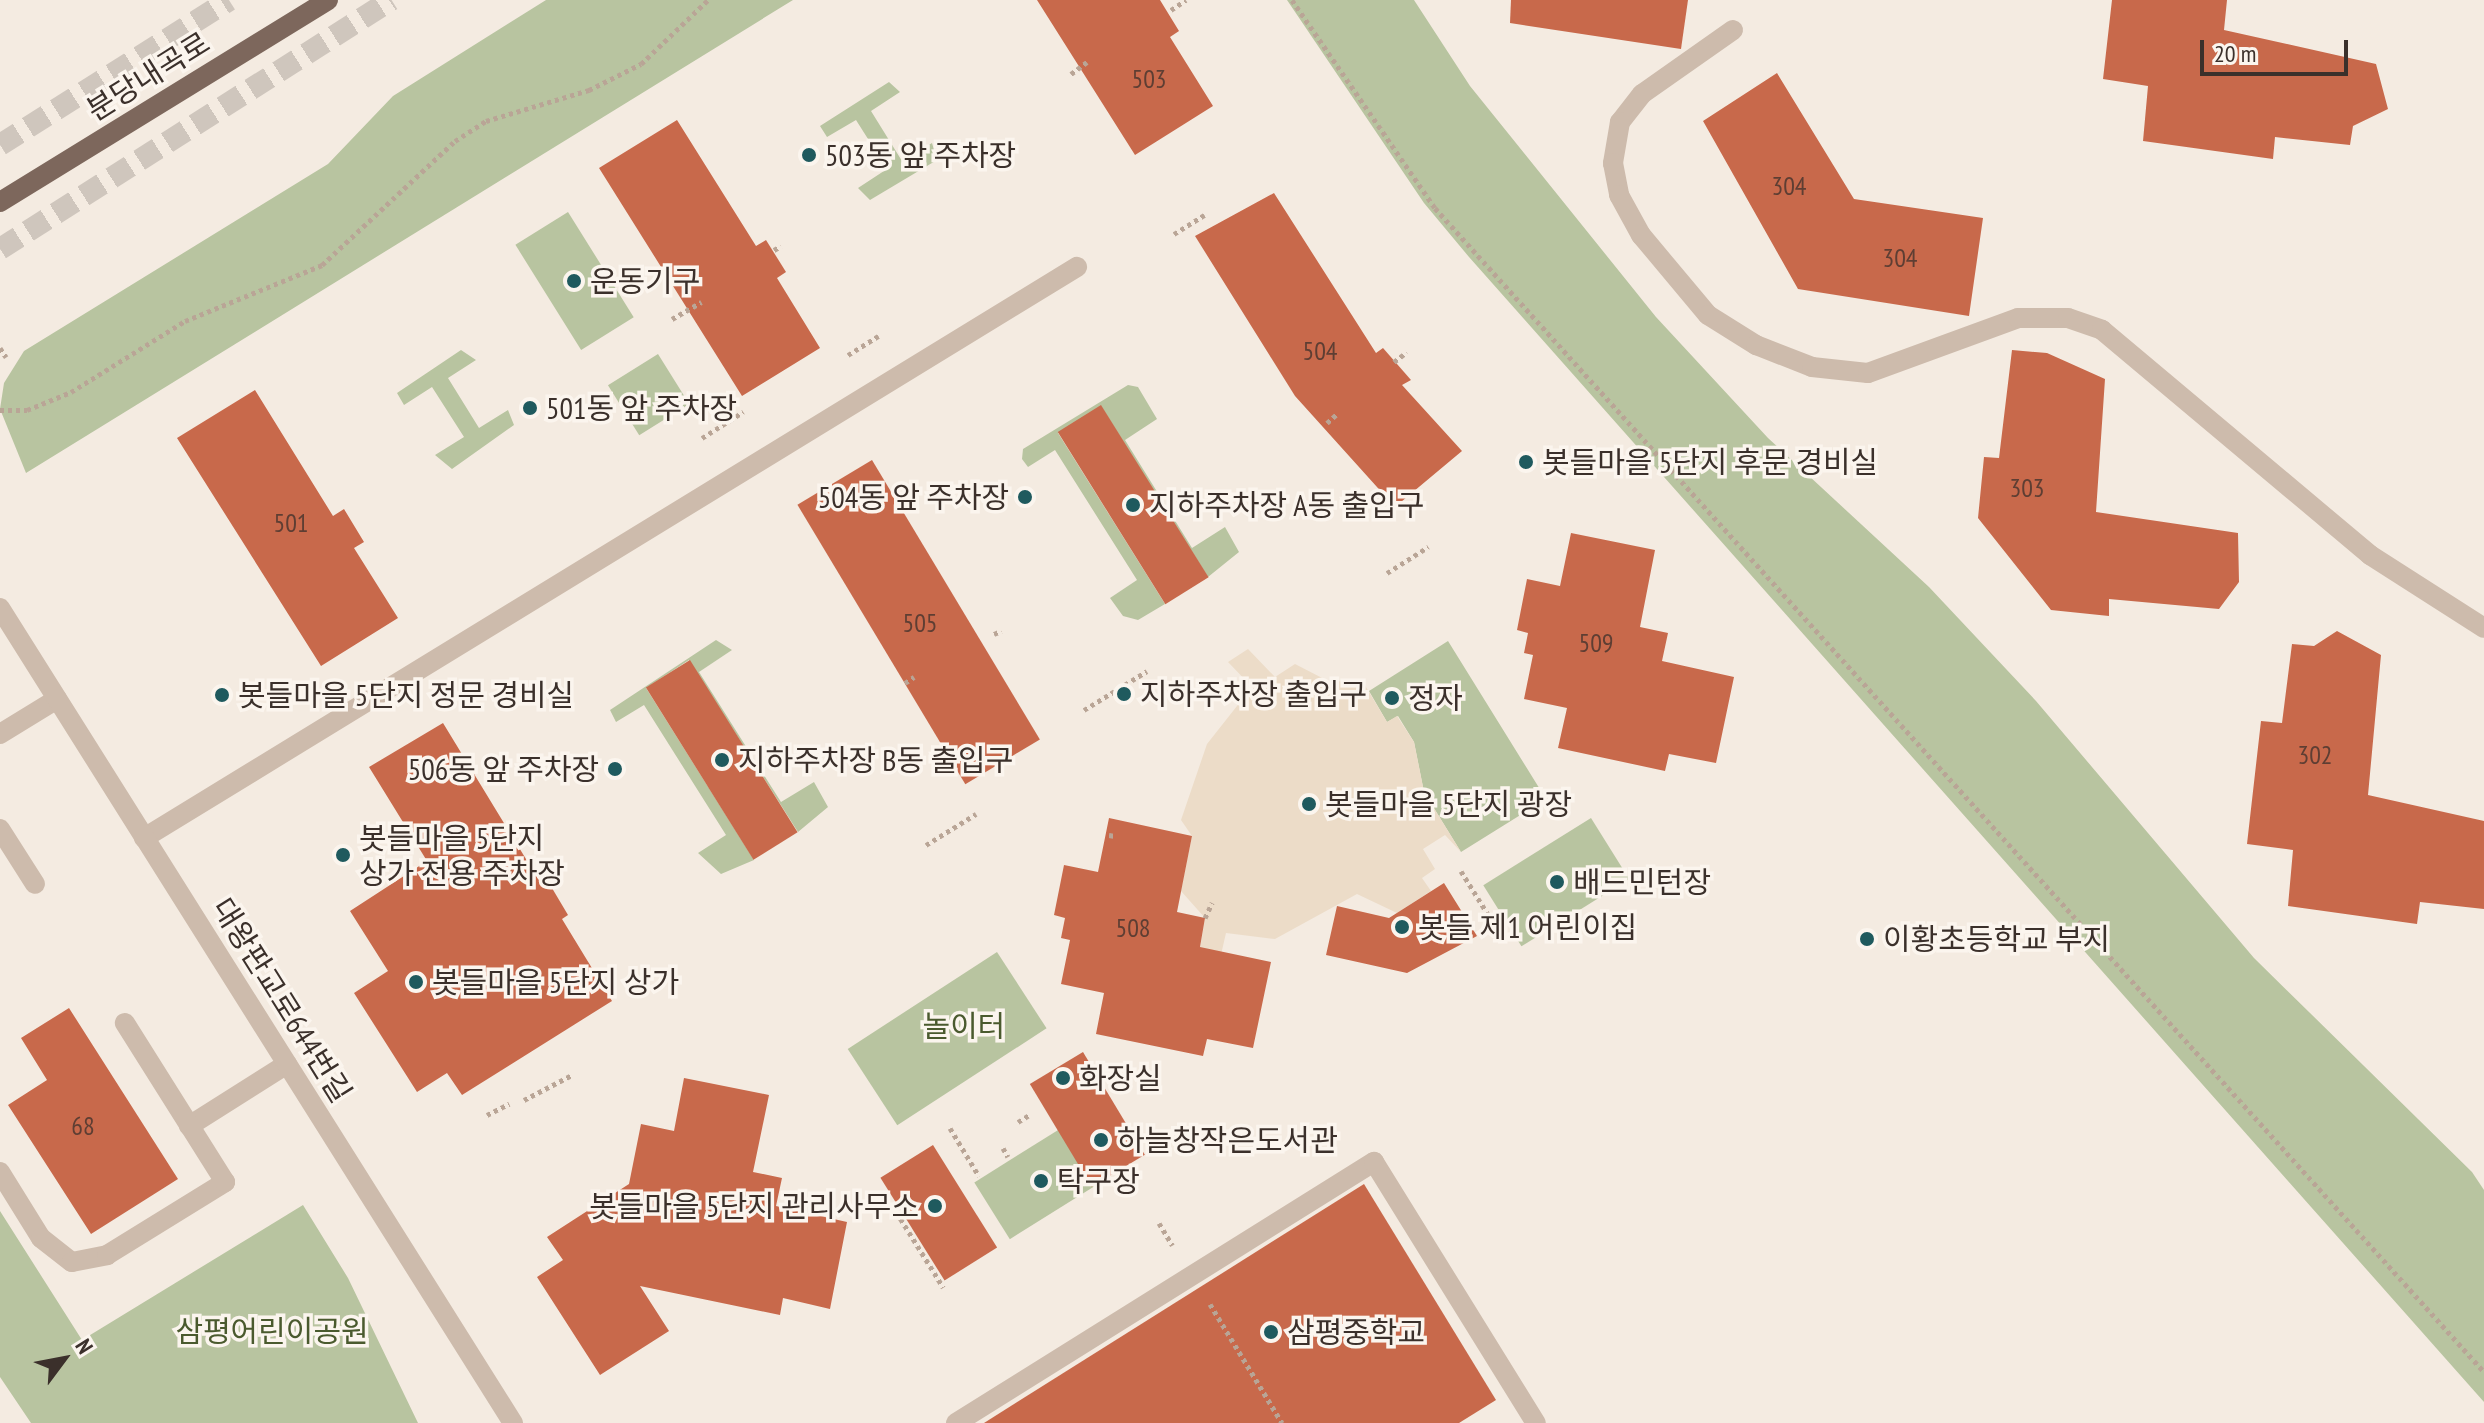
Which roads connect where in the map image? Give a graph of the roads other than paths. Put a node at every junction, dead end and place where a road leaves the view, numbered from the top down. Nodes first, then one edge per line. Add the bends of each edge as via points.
1 (328, 0) edge
2 (1733, 30) dead end
3 (0, 202) edge
4 (1077, 267) dead end
5 (0, 608) edge
6 (2484, 628) edge
7 (57, 699) junction
8 (0, 734) edge
9 (0, 829) edge
10 (144, 838) junction
11 (35, 884) dead end
12 (125, 1023) dead end
13 (287, 1064) junction
14 (189, 1126) junction
15 (0, 1172) edge
16 (513, 1423) edge
17 (956, 1423) edge
18 (1536, 1423) edge

1 - 3 main road, 분당내곡로
2 - 6 street via 1642,94 1620,122 1613,163 1619,195 1641,235 1708,315 1756,345 1812,367 1868,373 2018,318 2068,318 2102,330 2370,555
4 - 10 street
5 - 7 street, 대왕판교로644번길
7 - 8 street
7 - 10 street, 대왕판교로644번길
9 - 11 street
10 - 13 street, 대왕판교로644번길
12 - 14 street
13 - 14 street
13 - 16 street, 대왕판교로644번길
14 - 15 street via 225,1182 95,1259 72,1262 50,1248
17 - 18 street via 1374,1162

